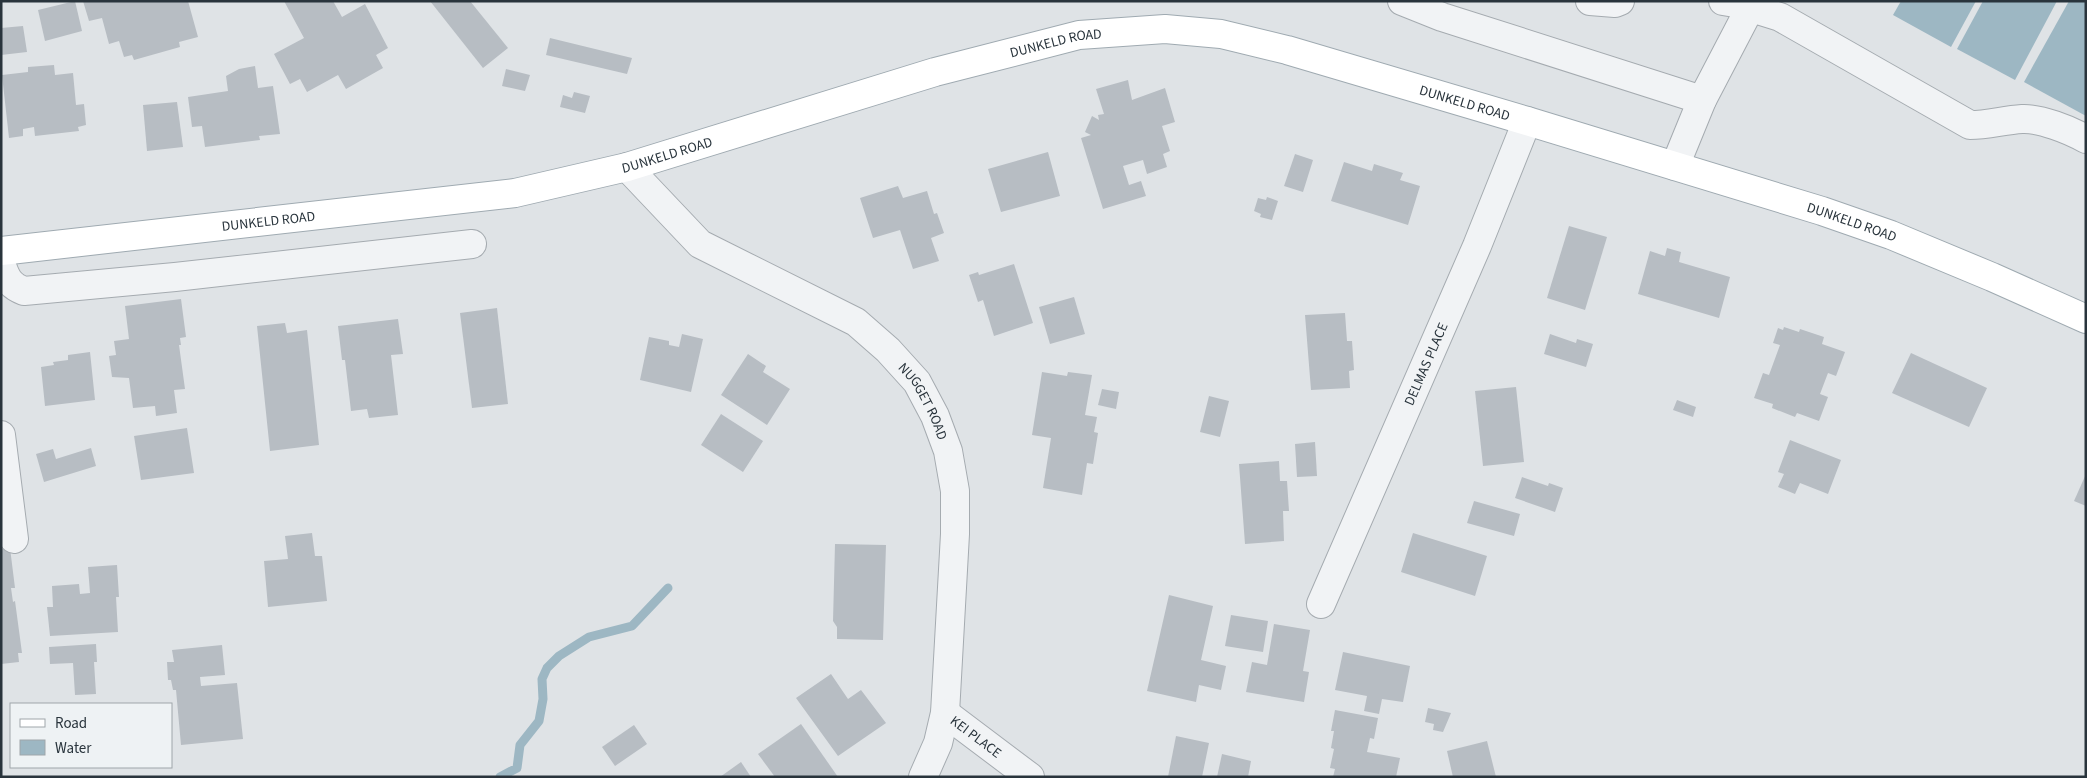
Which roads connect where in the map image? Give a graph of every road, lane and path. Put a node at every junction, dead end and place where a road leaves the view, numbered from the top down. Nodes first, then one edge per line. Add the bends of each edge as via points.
1 (1402, 1) edge
2 (1590, 1) edge
3 (1620, 1) edge
4 (1736, 3) edge
5 (1784, 9) edge
6 (1702, 100) junction
7 (1527, 121) junction
8 (2086, 139) edge
9 (627, 166) junction
10 (1675, 166) junction
11 (472, 244) dead end
12 (1, 251) edge
13 (1, 263) edge
14 (2086, 319) edge
15 (1, 435) edge
16 (14, 539) dead end
17 (1321, 604) dead end
18 (945, 713) junction
19 (923, 777) edge
20 (1030, 777) edge

1 - 6 street via 1442,17
2 - 3 street
4 - 5 street
4 - 6 street
5 - 8 street via 1970,124 1989,125 2024,119 2067,128
6 - 10 street
7 - 9 main road, DUNKELD ROAD via 1287,50 1221,34 1165,29 1079,35 935,72
7 - 10 main road, DUNKELD ROAD
7 - 17 street, DELMAS PLACE via 1477,246
9 - 12 main road, DUNKELD ROAD via 515,193
9 - 18 street, NUGGET ROAD via 700,244 856,322 917,382 948,451 955,491
10 - 14 main road, DUNKELD ROAD via 1891,235
11 - 13 street via 24,291 7,280
15 - 16 street
18 - 19 street, NUGGET ROAD via 938,743
18 - 20 street, KEI PLACE

